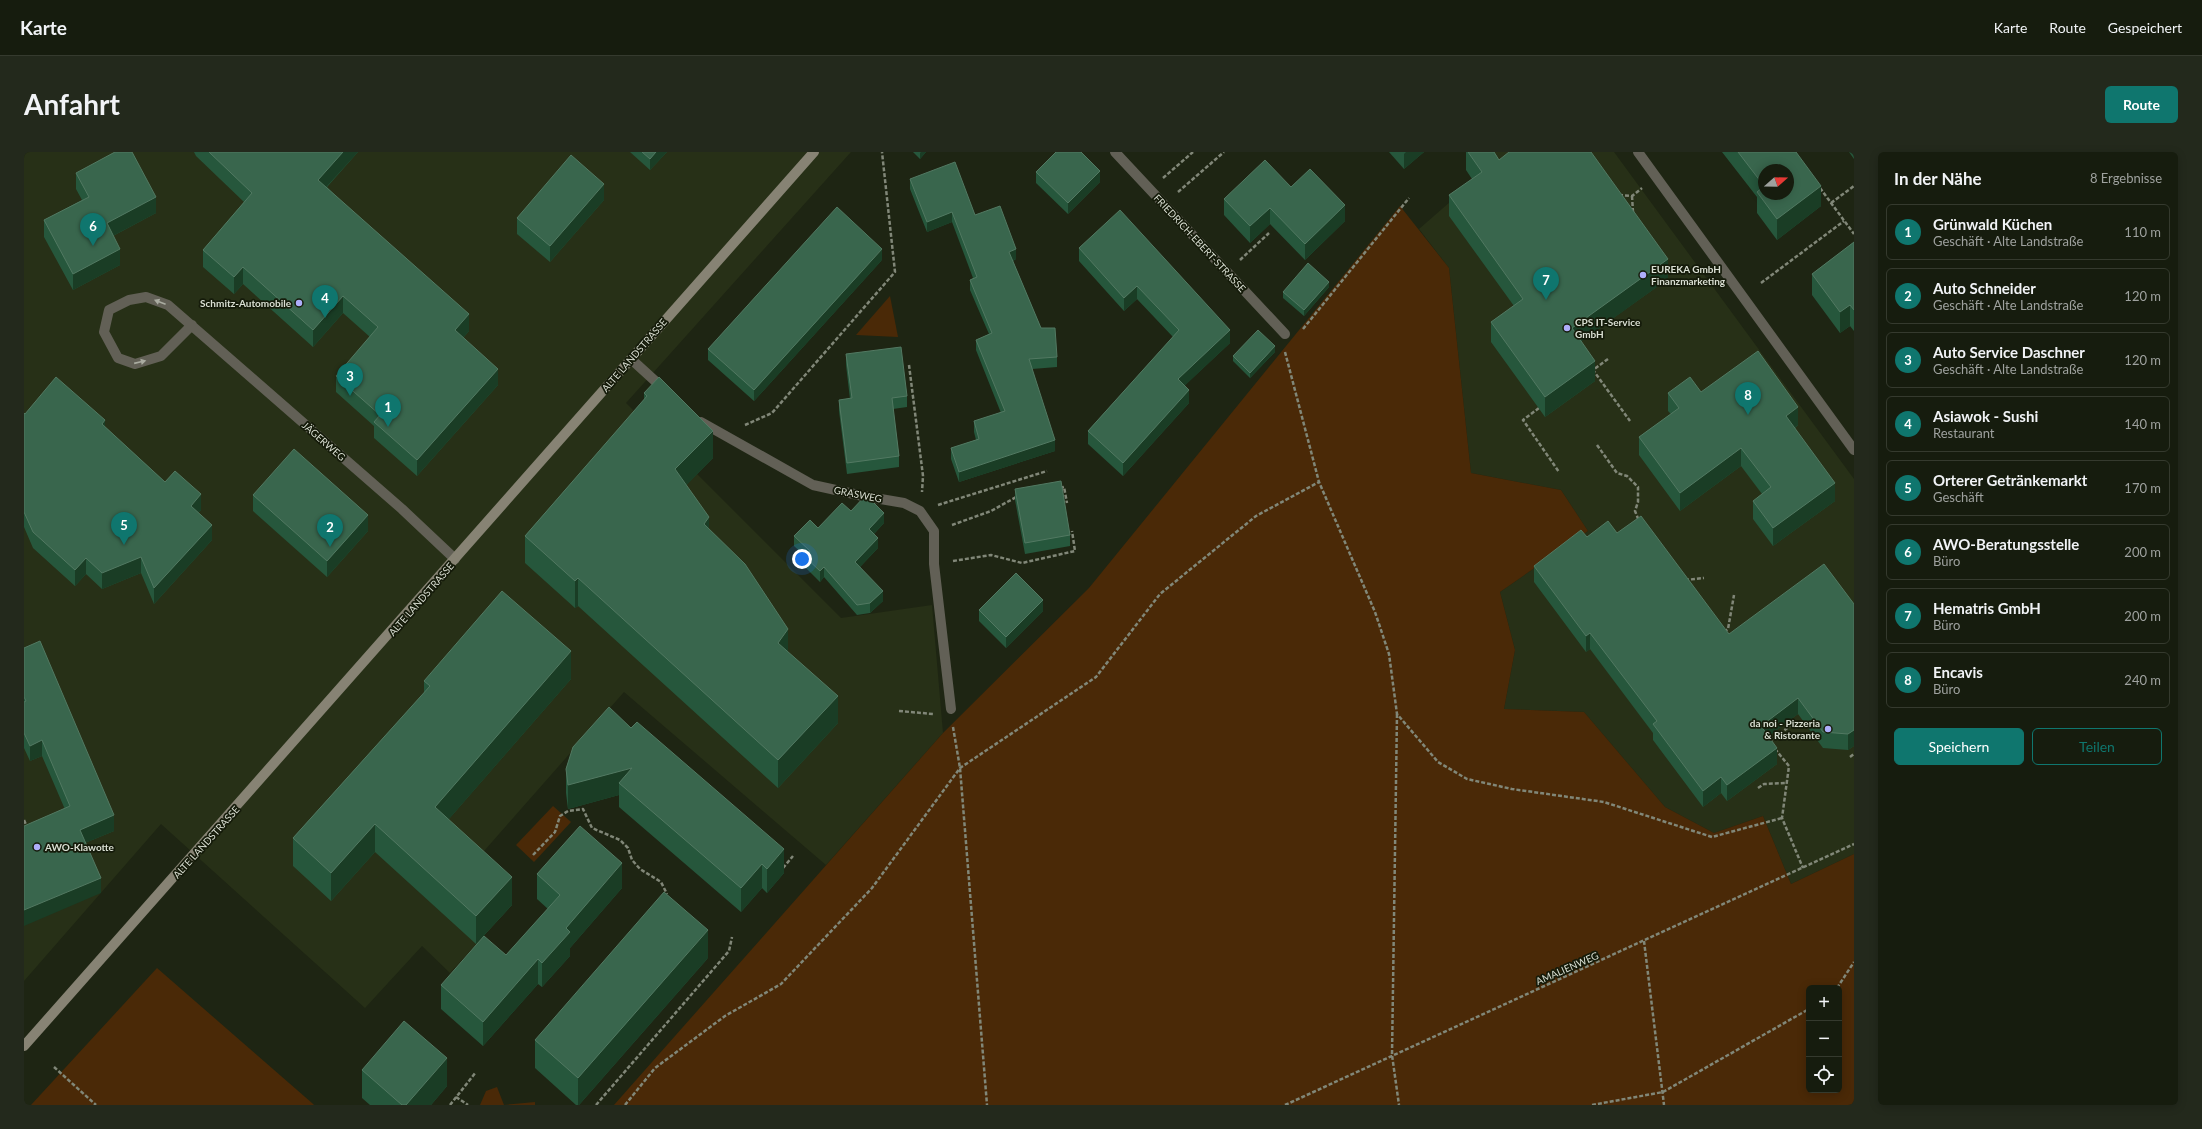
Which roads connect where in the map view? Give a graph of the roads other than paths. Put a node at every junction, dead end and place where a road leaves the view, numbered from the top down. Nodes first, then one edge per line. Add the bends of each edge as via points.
1 (814, 152) edge
2 (1115, 152) edge
3 (1638, 152) edge
4 (192, 325) junction
5 (1285, 334) dead end
6 (631, 359) junction
7 (670, 395) edge
8 (693, 415) edge
9 (1854, 450) edge
10 (455, 559) junction
11 (951, 709) road end
12 (25, 1045) edge

1 - 6 main road, ALTE LANDSTRASSE
2 - 5 street, FRIEDRICH-EBERT-STRASSE
3 - 9 street
4 -> 4 street, JÄGERWEG via 168,305 146,297 129,300 109,310 104,332 118,358 135,364 161,356
4 - 10 street, JÄGERWEG via 432,535
6 - 7 street
6 - 10 main road, ALTE LANDSTRASSE
8 - 11 street, GRASWEG via 723,436 813,485 904,503 920,511 934,531 934,564
10 - 12 main road, ALTE LANDSTRASSE

